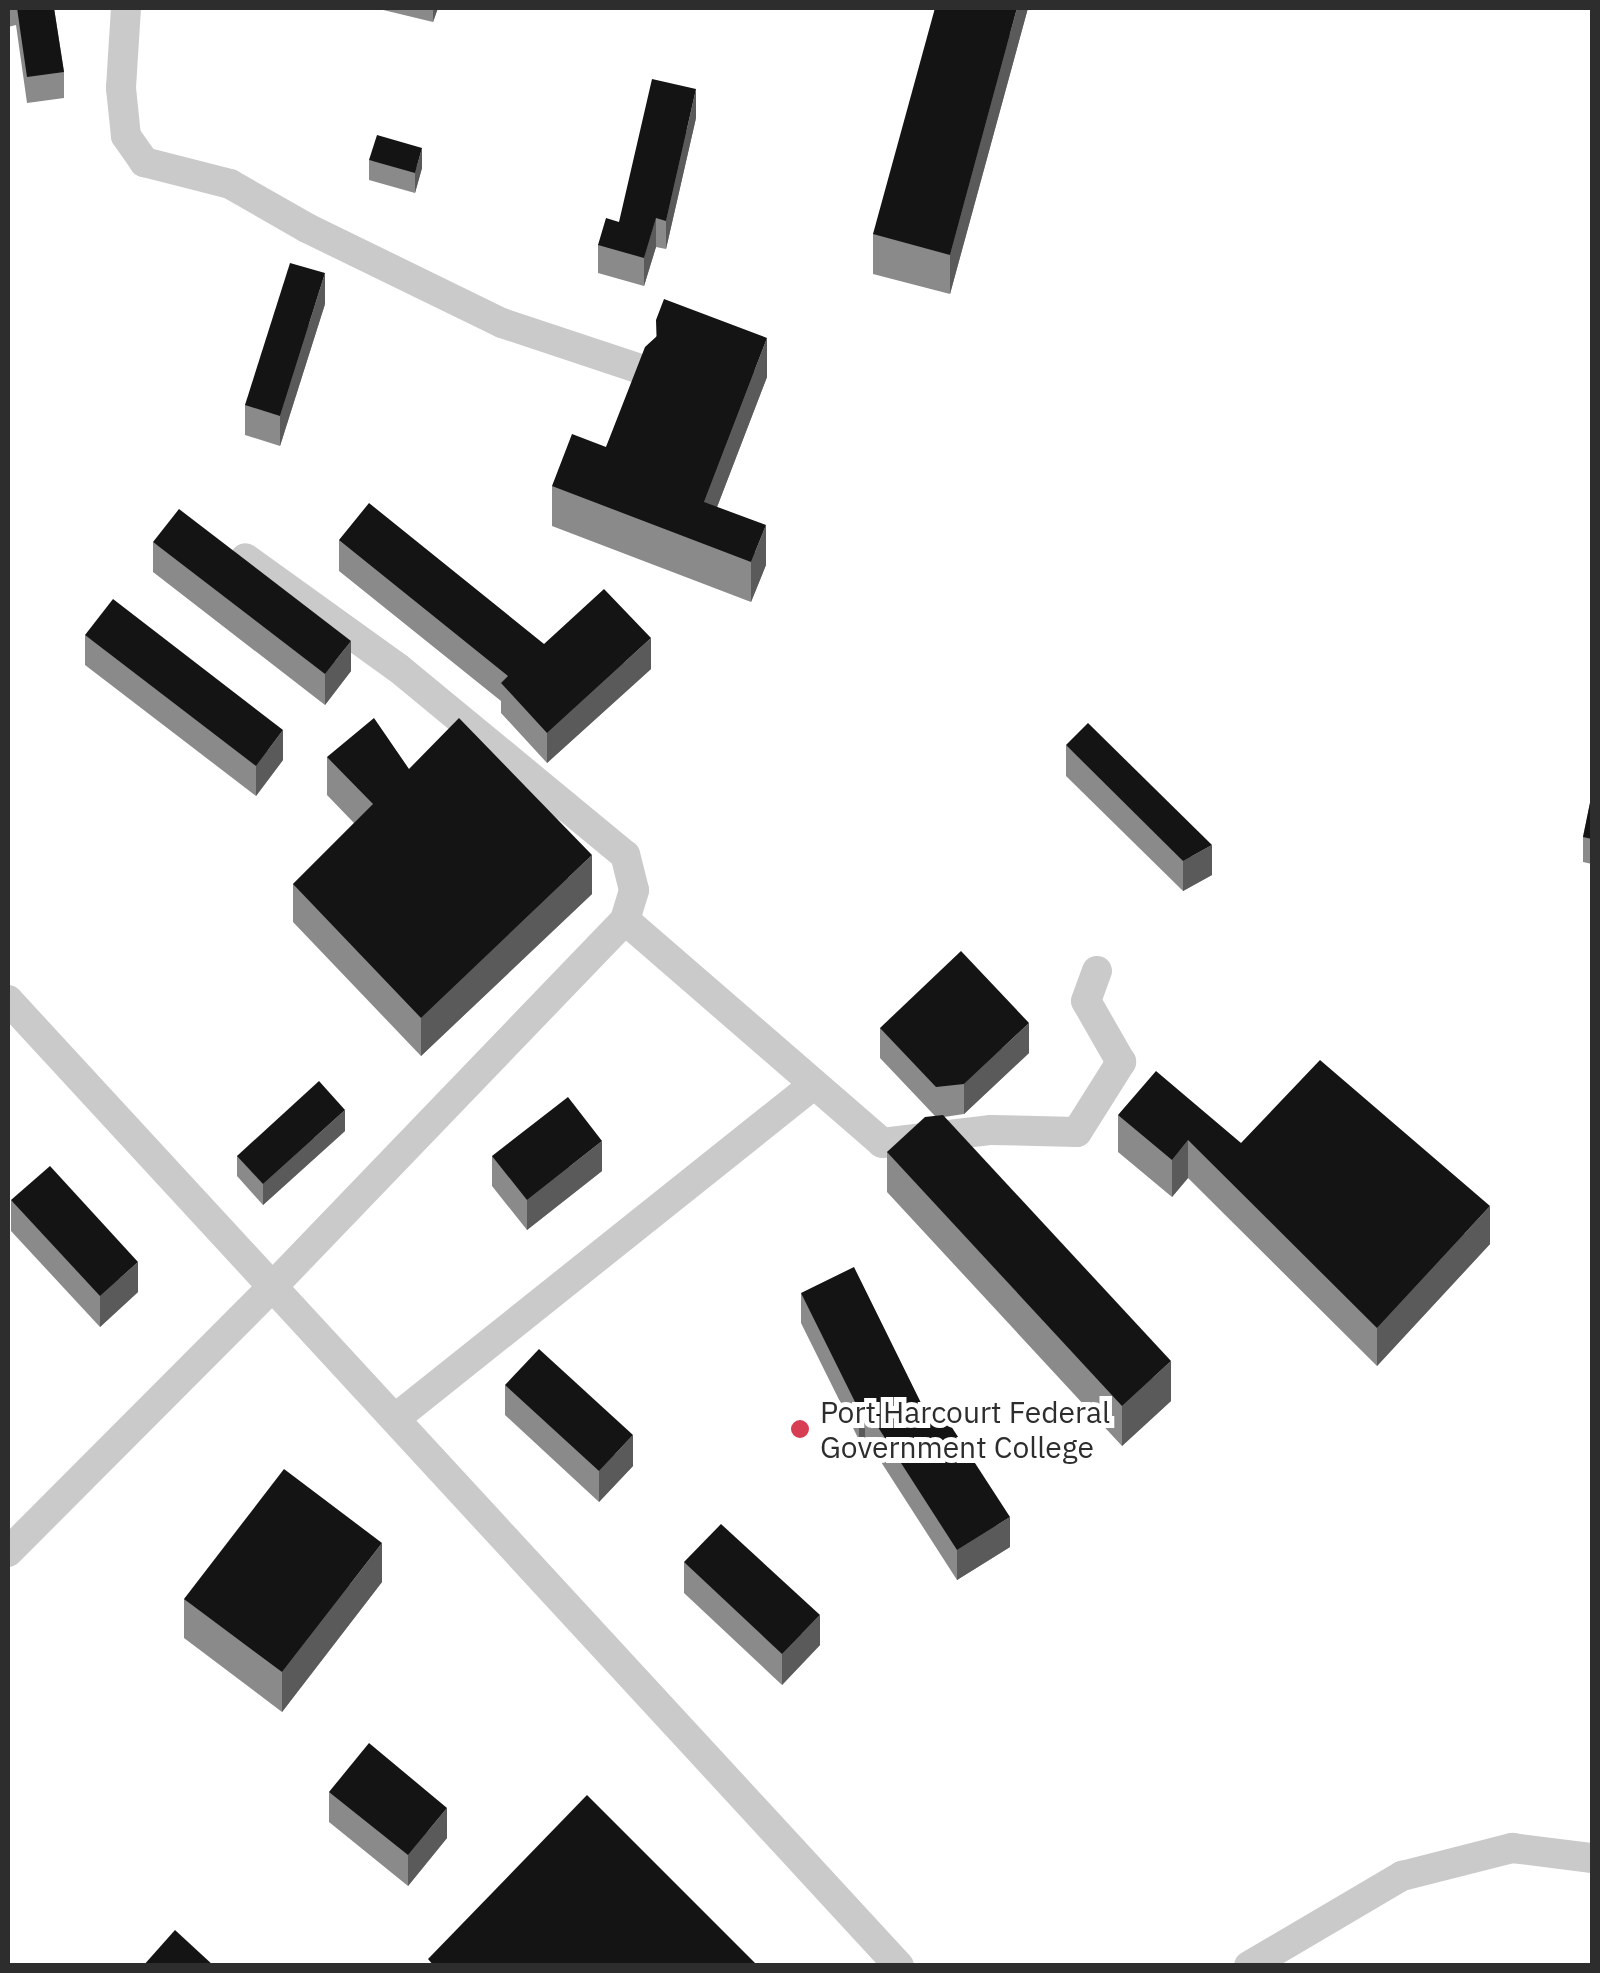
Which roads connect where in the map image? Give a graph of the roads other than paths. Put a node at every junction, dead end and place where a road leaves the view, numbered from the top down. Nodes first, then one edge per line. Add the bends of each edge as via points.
1 (126, 8) edge
2 (640, 369) edge
3 (245, 558) edge
4 (625, 920) junction
5 (1097, 971) dead end
6 (8, 1000) edge
7 (812, 1086) junction
8 (274, 1285) junction
9 (396, 1417) junction
10 (8, 1552) edge
11 (1592, 1858) edge
12 (899, 1966) edge
13 (1248, 1966) edge

1 - 2 street via 126,136 144,162 230,184 502,323
3 - 4 street via 398,668 626,855 634,890
4 - 7 street
4 - 8 street
5 - 7 street via 1086,1001 1121,1062 1077,1132 991,1130 882,1144
6 - 8 street
7 - 9 street
8 - 9 street
8 - 10 street
9 - 12 street
11 - 13 street via 1512,1848 1402,1876

